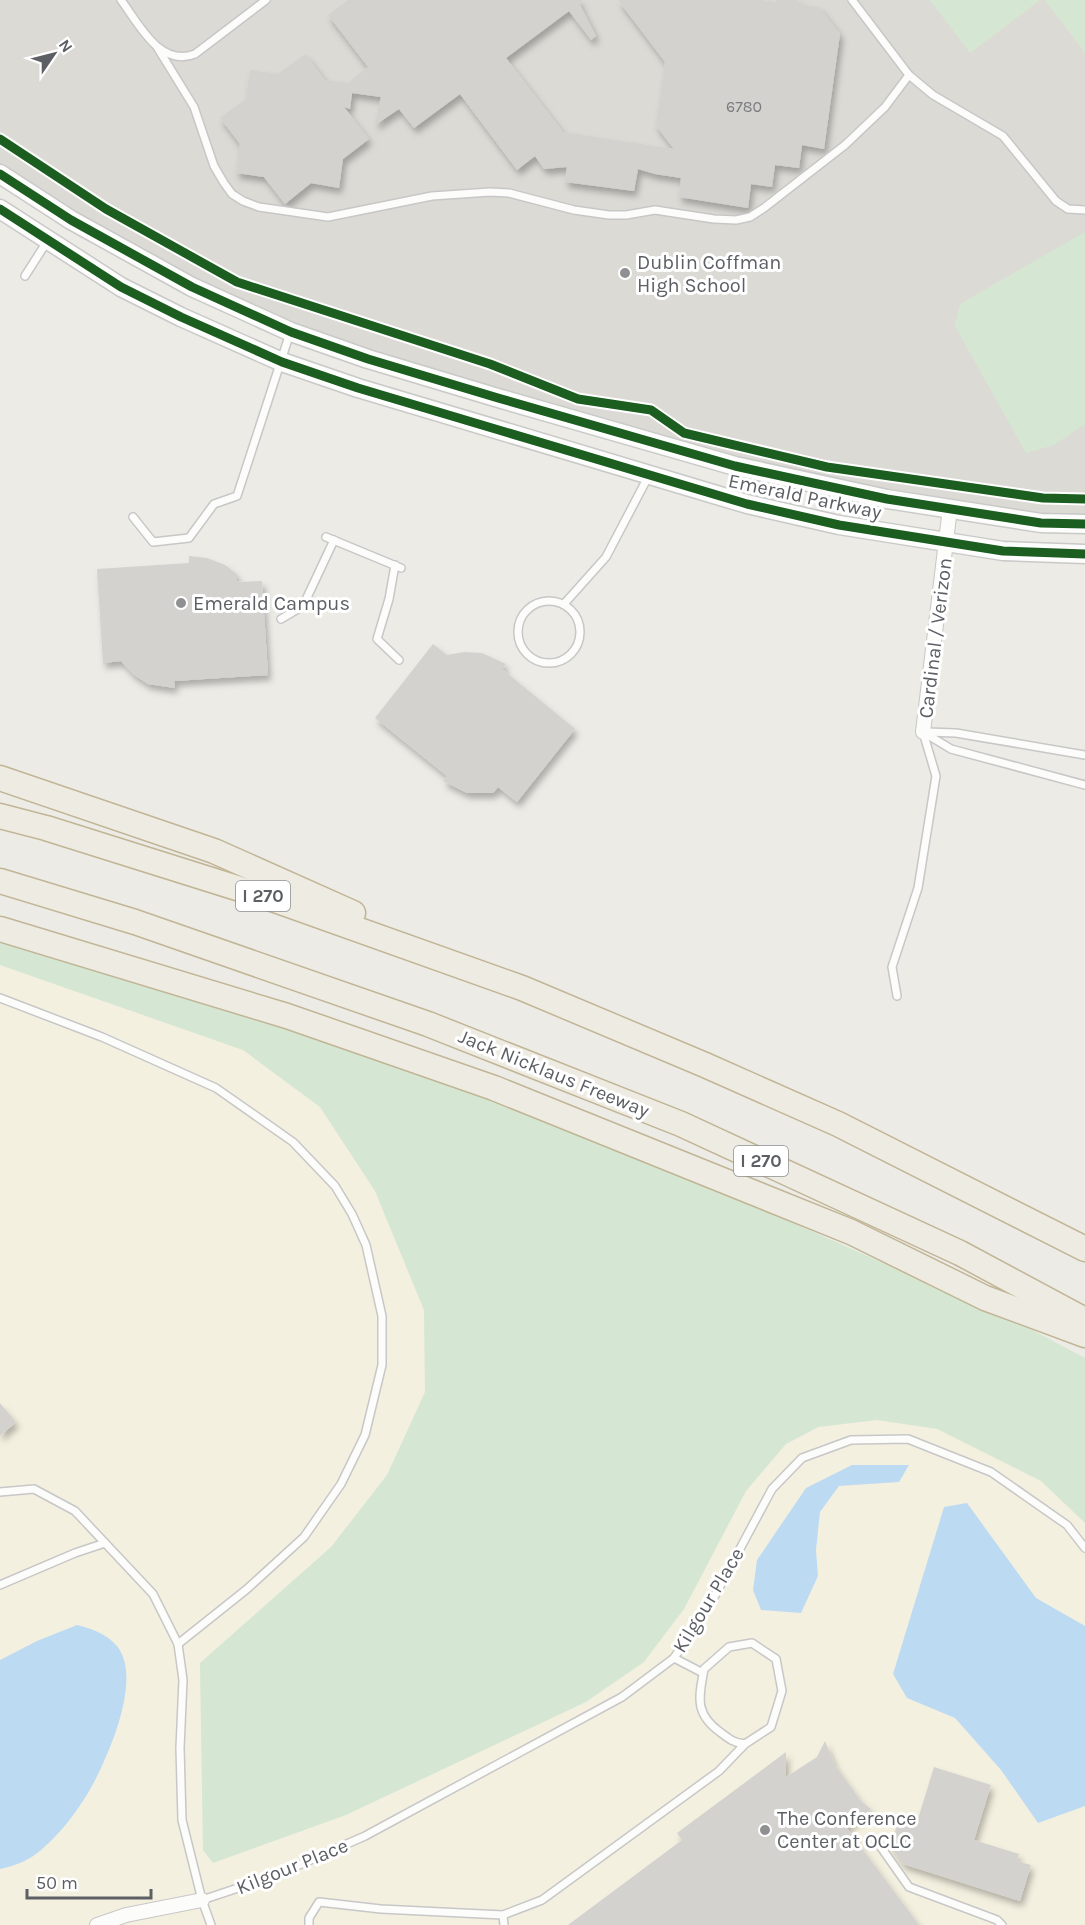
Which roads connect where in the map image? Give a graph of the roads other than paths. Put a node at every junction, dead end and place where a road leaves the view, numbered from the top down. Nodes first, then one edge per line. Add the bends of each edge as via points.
1 (121, 0) edge
2 (266, 0) edge
3 (852, 0) edge
4 (157, 47) junction
5 (909, 75) junction
6 (0, 174) edge
7 (0, 209) edge
8 (1085, 210) edge
9 (48, 240) junction
10 (25, 276) dead end
11 (291, 332) junction
12 (282, 362) junction
13 (650, 475) junction
14 (950, 508) junction
15 (133, 517) dead end
16 (1085, 524) edge
17 (946, 543) junction
18 (1085, 554) edge
19 (564, 603) junction
20 (281, 619) dead end
21 (399, 660) dead end
22 (923, 732) junction
23 (1085, 755) edge
24 (0, 778) edge
25 (1085, 785) edge
26 (0, 816) edge
27 (0, 881) edge
28 (0, 929) edge
29 (522, 988) junction
30 (897, 996) dead end
31 (0, 998) edge
32 (1085, 1249) edge
33 (1085, 1320) edge
34 (1085, 1335) edge
35 (0, 1492) edge
36 (105, 1543) junction
37 (1085, 1548) edge
38 (0, 1585) edge
39 (178, 1644) junction
40 (674, 1658) junction
41 (703, 1673) junction
42 (745, 1744) junction
43 (878, 1843) dead end
44 (202, 1900) junction
45 (503, 1915) junction
46 (97, 1925) edge
47 (211, 1925) edge
48 (309, 1925) edge
49 (504, 1925) edge
50 (1002, 1925) edge

1 - 4 lane
2 - 4 lane via 195,54 174,57
3 - 5 lane
4 - 5 lane via 194,107 214,166 232,194 259,207 328,217 432,196 480,192 509,193 600,214 655,210 714,219 750,217 845,145 885,107
5 - 8 lane via 932,95 1003,136 1056,201 1068,209
6 - 11 main road, Emerald Parkway via 139,260
7 - 9 main road, Emerald Parkway
9 - 10 lane
9 - 12 main road, Emerald Parkway via 121,287
11 - 12 lane
11 - 14 main road, Emerald Parkway via 487,395 735,466 887,499
12 - 13 main road, Emerald Parkway
12 - 15 lane via 237,496 214,504 189,538 153,542
13 - 17 main road, Emerald Parkway via 747,504
13 - 19 lane via 606,557
14 - 16 main road, Emerald Parkway via 1041,523
14 - 17 street, Cardinal / Verizon
17 - 18 main road, Emerald Parkway via 1003,551
17 - 22 street, Cardinal / Verizon
19 - 19 lane via 540,602 529,608 520,621 519,639 529,656 537,661 564,660 579,643 580,623
20 - 21 lane via 303,606 330,538 398,567 377,639
22 - 23 lane via 956,733
22 - 25 lane via 951,749
22 - 30 lane via 936,776 918,888 892,967
24 - 29 highway via 214,851
26 - 29 highway, I 270 via 275,900
27 - 33 highway, Jack Nicklaus Freeway / I 270 via 135,922 428,1024 681,1124 960,1253
28 - 34 highway via 287,1016 494,1088 851,1232 986,1298
29 - 32 highway, I 270 via 838,1124
31 - 39 lane via 102,1037 216,1088 293,1142 335,1186 366,1245 382,1316 382,1365 365,1435 341,1484 304,1537
35 - 36 lane via 34,1489 75,1511
36 - 38 lane
36 - 39 lane via 153,1594
37 - 40 lane, Kilgour Place via 1067,1525 991,1472 908,1439 851,1440 801,1458 772,1489 712,1601
39 - 44 lane via 183,1680 182,1820
40 - 41 lane
40 - 44 lane, Kilgour Place via 622,1697 365,1836 274,1876
41 - 42 lane via 699,1700 706,1722 734,1743
41 - 42 lane via 729,1647 752,1643 776,1659 782,1691 771,1727
42 - 45 lane via 719,1771 542,1900
43 - 50 lane via 909,1887
44 - 46 street, Kilgour Place via 126,1915
44 - 47 lane
45 - 48 lane via 381,1910 319,1902
45 - 49 lane

